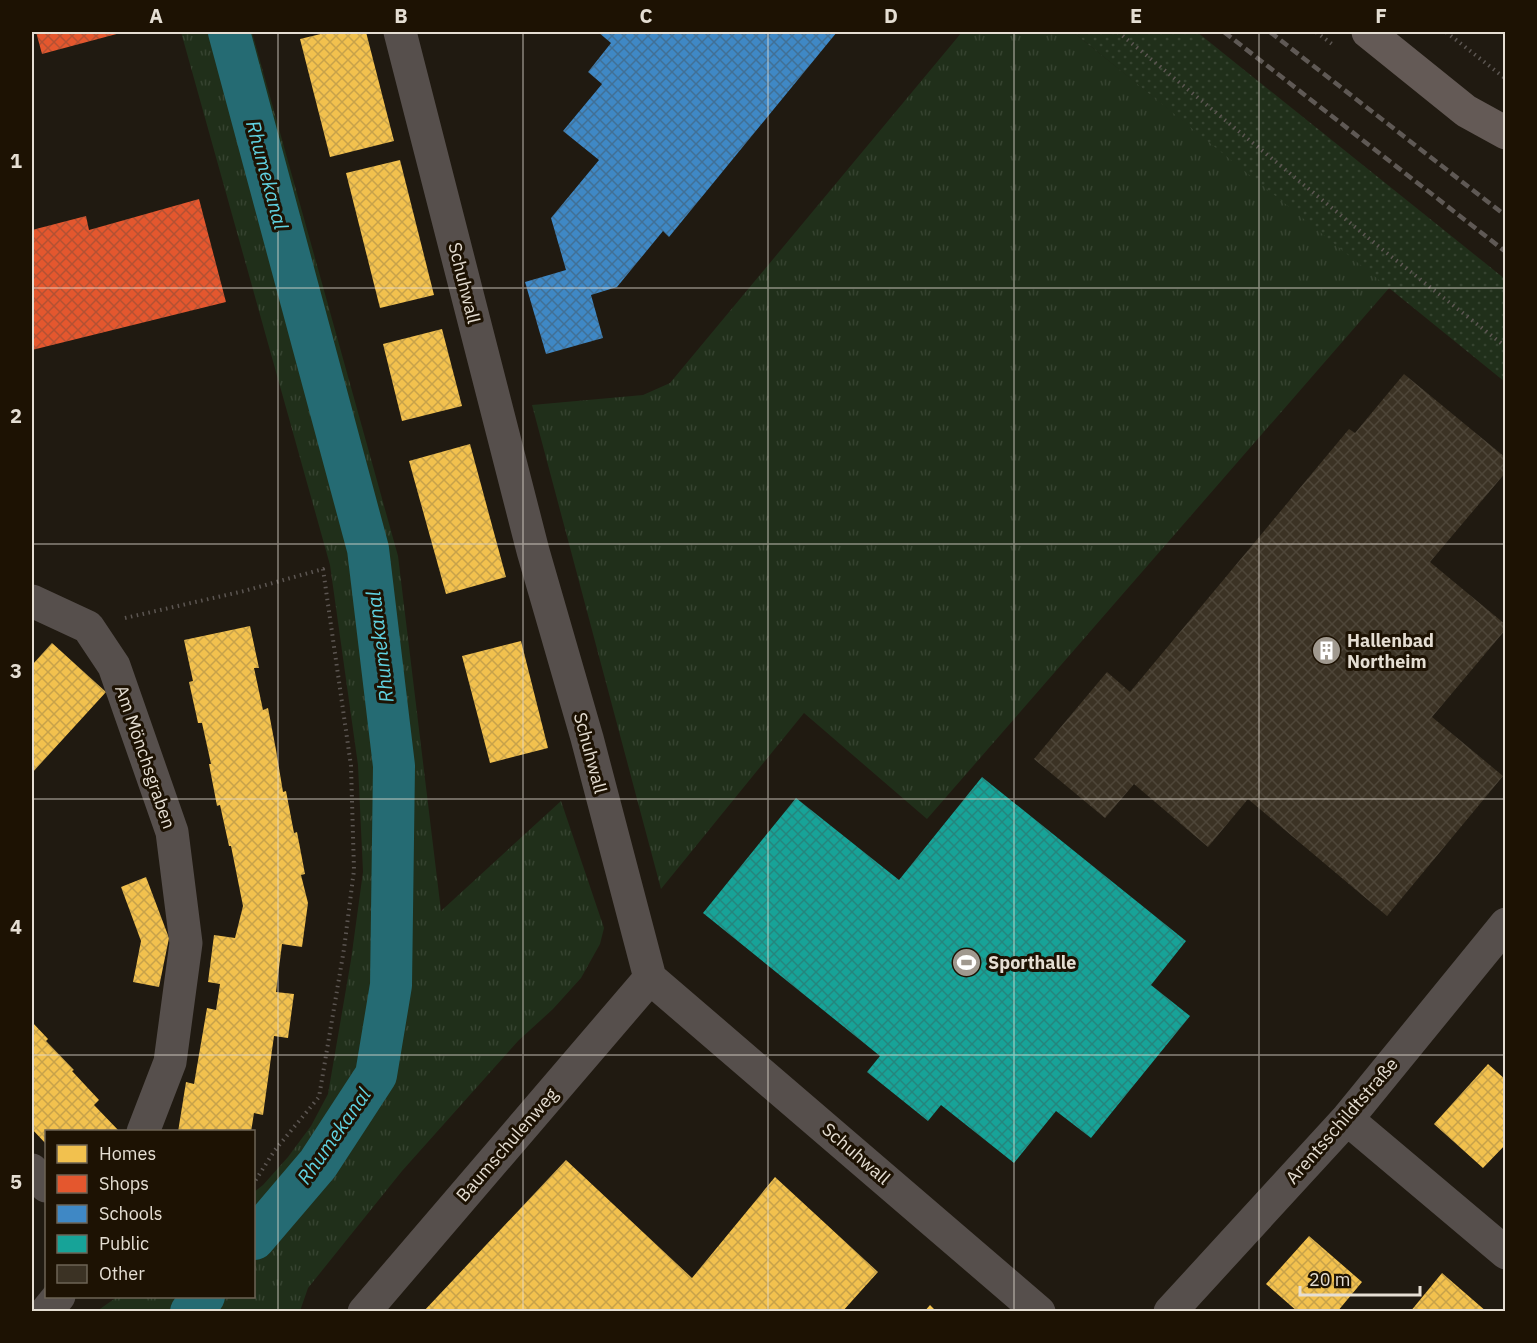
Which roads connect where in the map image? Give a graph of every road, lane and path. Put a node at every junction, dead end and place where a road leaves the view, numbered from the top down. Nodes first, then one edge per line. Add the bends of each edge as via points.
1 (400, 32) edge
2 (1119, 32) edge
3 (1368, 32) edge
4 (1446, 32) edge
5 (1506, 79) edge
6 (1506, 133) edge
7 (1506, 347) edge
8 (32, 601) edge
9 (88, 627) junction
10 (1506, 924) edge
11 (650, 978) junction
12 (1347, 1119) junction
13 (143, 1130) edge
14 (32, 1170) edge
15 (255, 1181) edge
16 (45, 1185) edge
17 (1506, 1252) edge
18 (57, 1298) edge
19 (46, 1311) edge
20 (364, 1311) edge
21 (1040, 1311) edge
22 (1170, 1311) edge

1 - 11 street, Schuhwall via 530,540
2 - 7 path
3 - 6 main road via 1466,111
4 - 5 path
8 - 9 street
9 - 13 street, Am Mönchsgraben via 114,666 172,832 186,943 170,1062
9 - 15 path via 244,591 323,568 351,766 353,884 320,1097 275,1150
10 - 12 street, Arentsschildtstraße
11 - 20 street, Baumschulenweg
11 - 21 street, Schuhwall
12 - 17 street
12 - 22 street, Arentsschildtstraße
14 - 16 street
18 - 19 street

